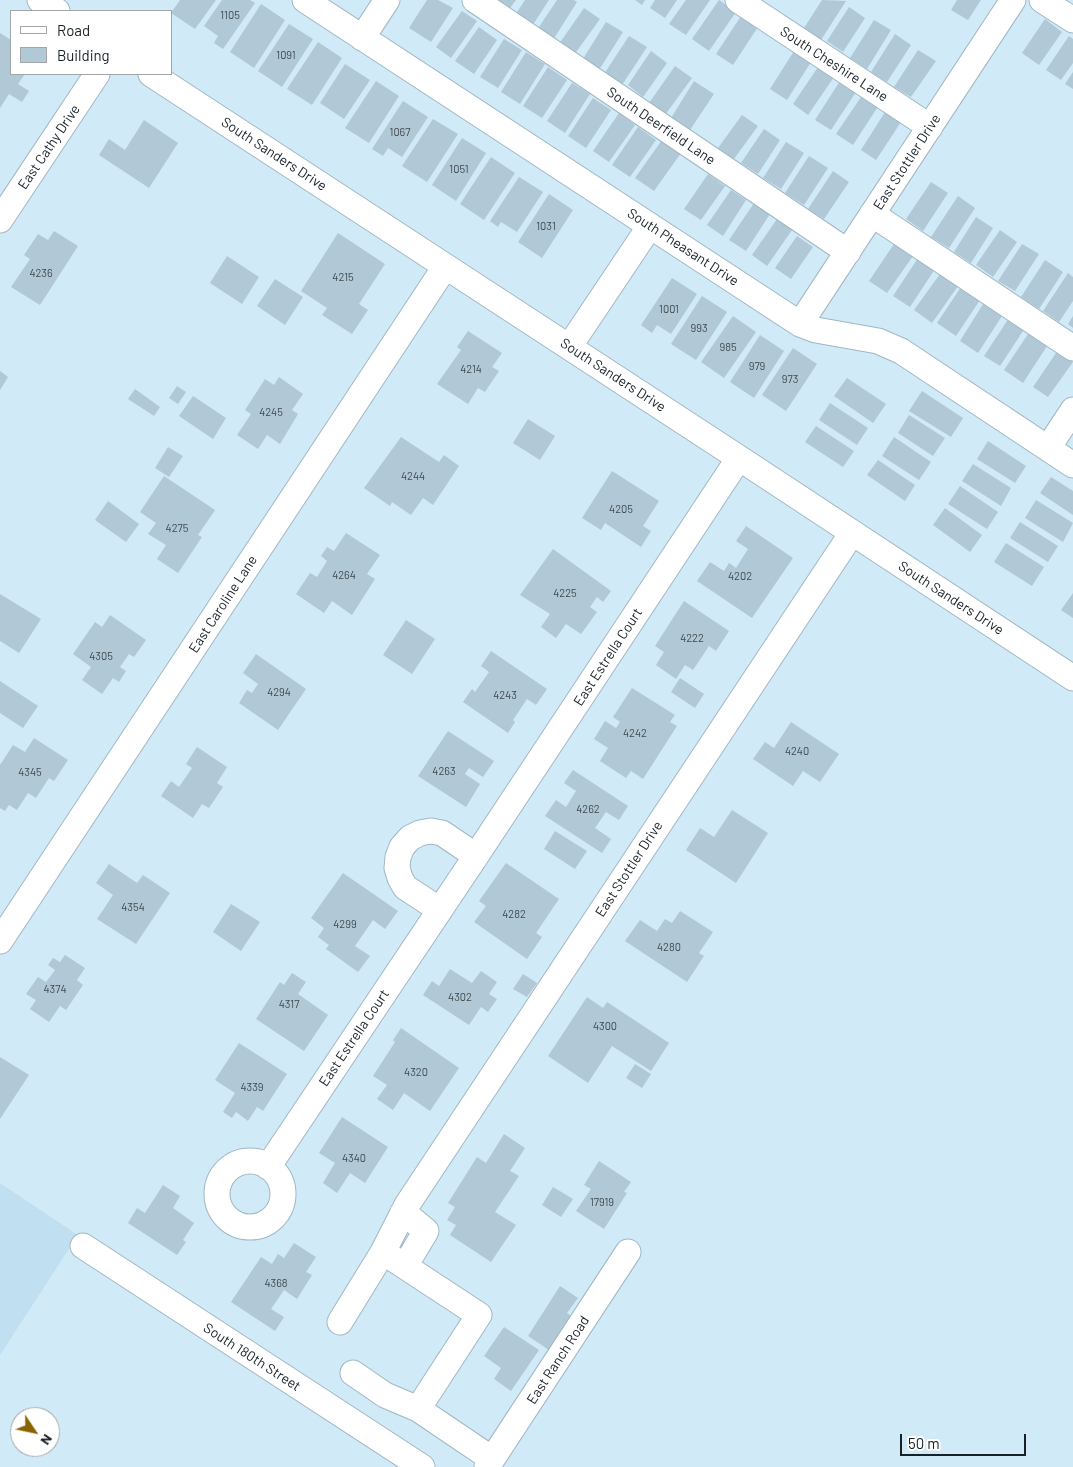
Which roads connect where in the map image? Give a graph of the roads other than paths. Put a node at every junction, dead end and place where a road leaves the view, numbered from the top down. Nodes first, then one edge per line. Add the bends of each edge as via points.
1 (40, 0) edge
2 (305, 0) edge
3 (387, 0) edge
4 (475, 0) edge
5 (738, 0) edge
6 (1013, 0) edge
7 (1042, 0) edge
8 (55, 10) edge
9 (1073, 20) edge
10 (362, 38) junction
11 (96, 75) edge
12 (154, 75) edge
13 (930, 127) junction
14 (872, 214) junction
15 (0, 220) edge
16 (650, 226) junction
17 (848, 252) junction
18 (445, 267) junction
19 (800, 324) junction
20 (569, 347) junction
21 (1073, 348) edge
22 (1073, 410) edge
23 (1048, 448) junction
24 (739, 458) junction
25 (1073, 464) edge
26 (852, 533) junction
27 (1073, 678) edge
28 (476, 856) junction
29 (440, 910) junction
30 (0, 940) edge
31 (268, 1166) dead end
32 (405, 1209) junction
33 (83, 1246) dead end
34 (383, 1252) junction
35 (628, 1252) dead end
36 (405, 1266) junction
37 (340, 1322) dead end
38 (353, 1373) dead end
39 (418, 1409) junction
40 (490, 1463) edge
41 (422, 1467) edge

1 - 8 street
2 - 10 street, South Pheasant Drive
3 - 10 street
4 - 17 street, South Deerfield Lane
5 - 13 street, South Cheshire Lane
6 - 13 street, East Stottler Drive
7 - 9 street
10 - 16 street, South Pheasant Drive
11 - 15 street, East Cathy Drive
12 - 18 street, South Sanders Drive
13 - 14 street, East Stottler Drive
14 - 17 street, East Stottler Drive
14 - 21 street
16 - 19 street, South Pheasant Drive
16 - 20 street
17 - 19 street, East Stottler Drive
18 - 20 street, South Sanders Drive
18 - 30 street, East Caroline Lane
19 - 23 street, South Pheasant Drive via 878,341 901,351
20 - 24 street, South Sanders Drive
22 - 23 street
23 - 25 street, South Pheasant Drive
24 - 26 street, South Sanders Drive
24 - 28 street, East Estrella Court
26 - 27 street, South Sanders Drive
26 - 32 street, East Stottler Drive
28 - 29 street, East Estrella Court
28 - 29 street via 442,833 431,831 410,838 402,847 397,868 400,878 405,886
29 - 31 street, East Estrella Court
32 - 34 street, East Stottler Drive
32 - 36 street via 426,1231
33 - 41 street, South 180th Street
34 - 36 street
34 - 37 street, East Stottler Drive
35 - 40 street, East Ranch Road
36 - 39 street via 479,1315
38 - 39 street via 385,1395
39 - 40 street

